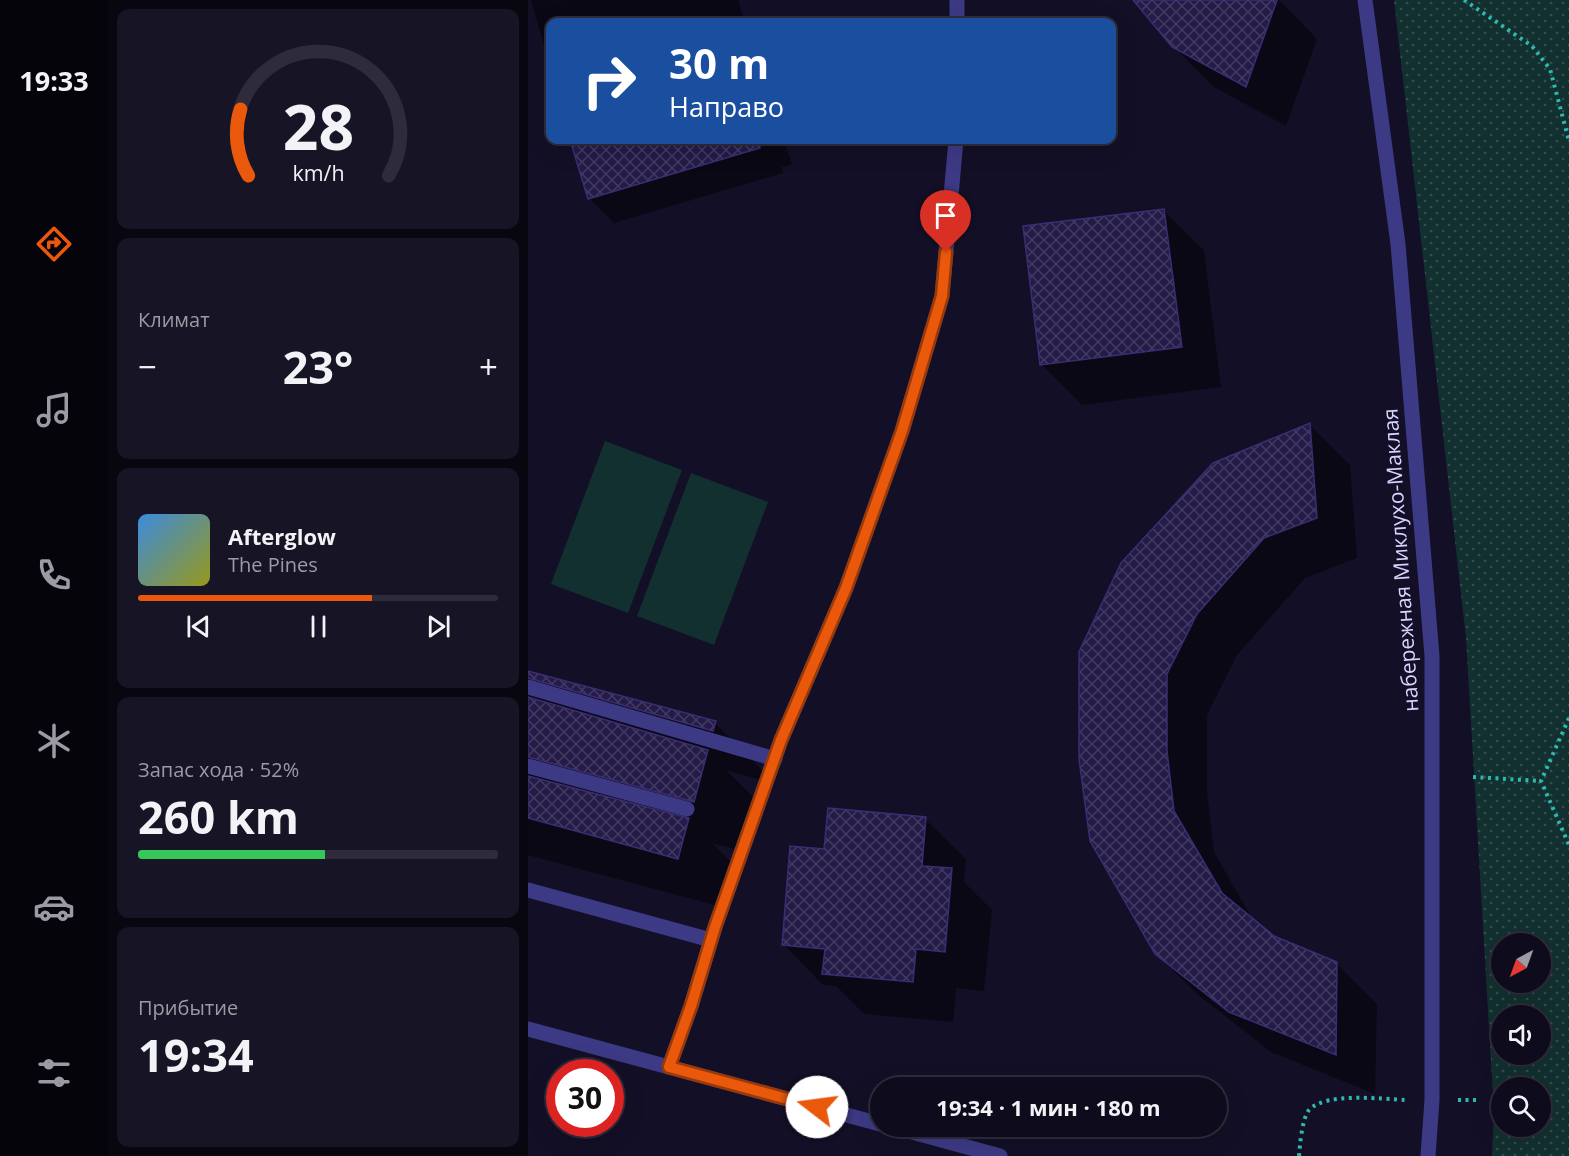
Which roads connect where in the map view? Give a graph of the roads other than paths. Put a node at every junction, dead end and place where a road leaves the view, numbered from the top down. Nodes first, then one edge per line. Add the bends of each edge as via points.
1 (957, 0) edge
2 (1365, 0) edge
3 (957, 18) edge
4 (956, 144) edge
5 (528, 687) edge
6 (775, 759) junction
7 (528, 766) edge
8 (687, 809) dead end
9 (528, 890) edge
10 (711, 940) junction
11 (528, 1029) edge
12 (669, 1067) junction
13 (870, 1121) edge
14 (930, 1137) edge
15 (1000, 1156) edge
16 (1428, 1156) edge

1 - 3 street
2 - 16 street, набережная Миклухо-Маклая via 1398,244 1432,656 1432,1100
4 - 6 street via 942,296 902,431 846,588
5 - 6 street
6 - 10 street
7 - 8 street
9 - 10 street
10 - 12 street
11 - 12 street
12 - 13 street
14 - 15 street

